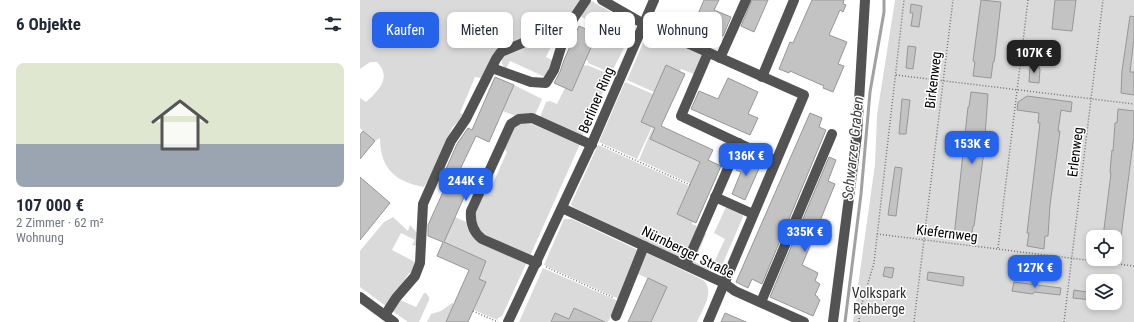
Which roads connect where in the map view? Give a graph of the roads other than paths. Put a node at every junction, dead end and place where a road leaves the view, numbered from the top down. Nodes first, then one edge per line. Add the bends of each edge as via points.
1 (586, 0) edge
2 (602, 0) edge
3 (654, 0) edge
4 (746, 0) edge
5 (794, 0) edge
6 (865, 0) edge
7 (649, 12) edge
8 (577, 14) edge
9 (643, 23) edge
10 (643, 26) edge
11 (521, 44) edge
12 (561, 48) edge
13 (697, 48) edge
14 (708, 53) junction
15 (720, 58) junction
16 (492, 68) junction
17 (762, 77) junction
18 (832, 134) dead end
19 (592, 143) junction
20 (739, 143) junction
21 (776, 161) junction
22 (716, 197) junction
23 (562, 208) junction
24 (754, 214) junction
25 (644, 246) junction
26 (537, 263) junction
27 (686, 265) junction
28 (724, 283) junction
29 (360, 297) edge
30 (761, 302) junction
31 (385, 315) junction
32 (616, 316) dead end
33 (803, 321) edge
34 (394, 322) edge
35 (508, 322) edge
36 (708, 322) edge
37 (833, 322) edge

1 - 8 street
2 - 9 street
3 - 7 street, Berliner Ring
4 - 15 street
5 - 17 street
6 - 37 street via 857,135
10 - 19 street, Berliner Ring
11 - 16 street via 501,52
12 - 16 street via 554,70 546,83 531,82
13 - 14 street
14 - 15 street
14 - 20 street via 681,116
15 - 17 street
16 - 31 street via 466,119 451,141 423,204 420,263 415,276
17 - 21 street via 804,95
18 - 30 street
19 - 23 street, Berliner Ring
19 - 26 street, Berliner Ring via 532,118 519,118 511,124 470,211 471,224 482,239
20 - 21 street
20 - 22 street
21 - 24 street
22 - 24 street
22 - 27 street
23 - 25 street, Nürnberger Straße
23 - 26 street, Berliner Ring
24 - 28 street
25 - 27 street, Nürnberger Straße
25 - 32 street
26 - 35 street, Berliner Ring
27 - 28 street, Nürnberger Straße
28 - 30 street, Nürnberger Straße via 735,291
28 - 36 street
29 - 31 street
30 - 33 street, Nürnberger Straße
31 - 34 street

